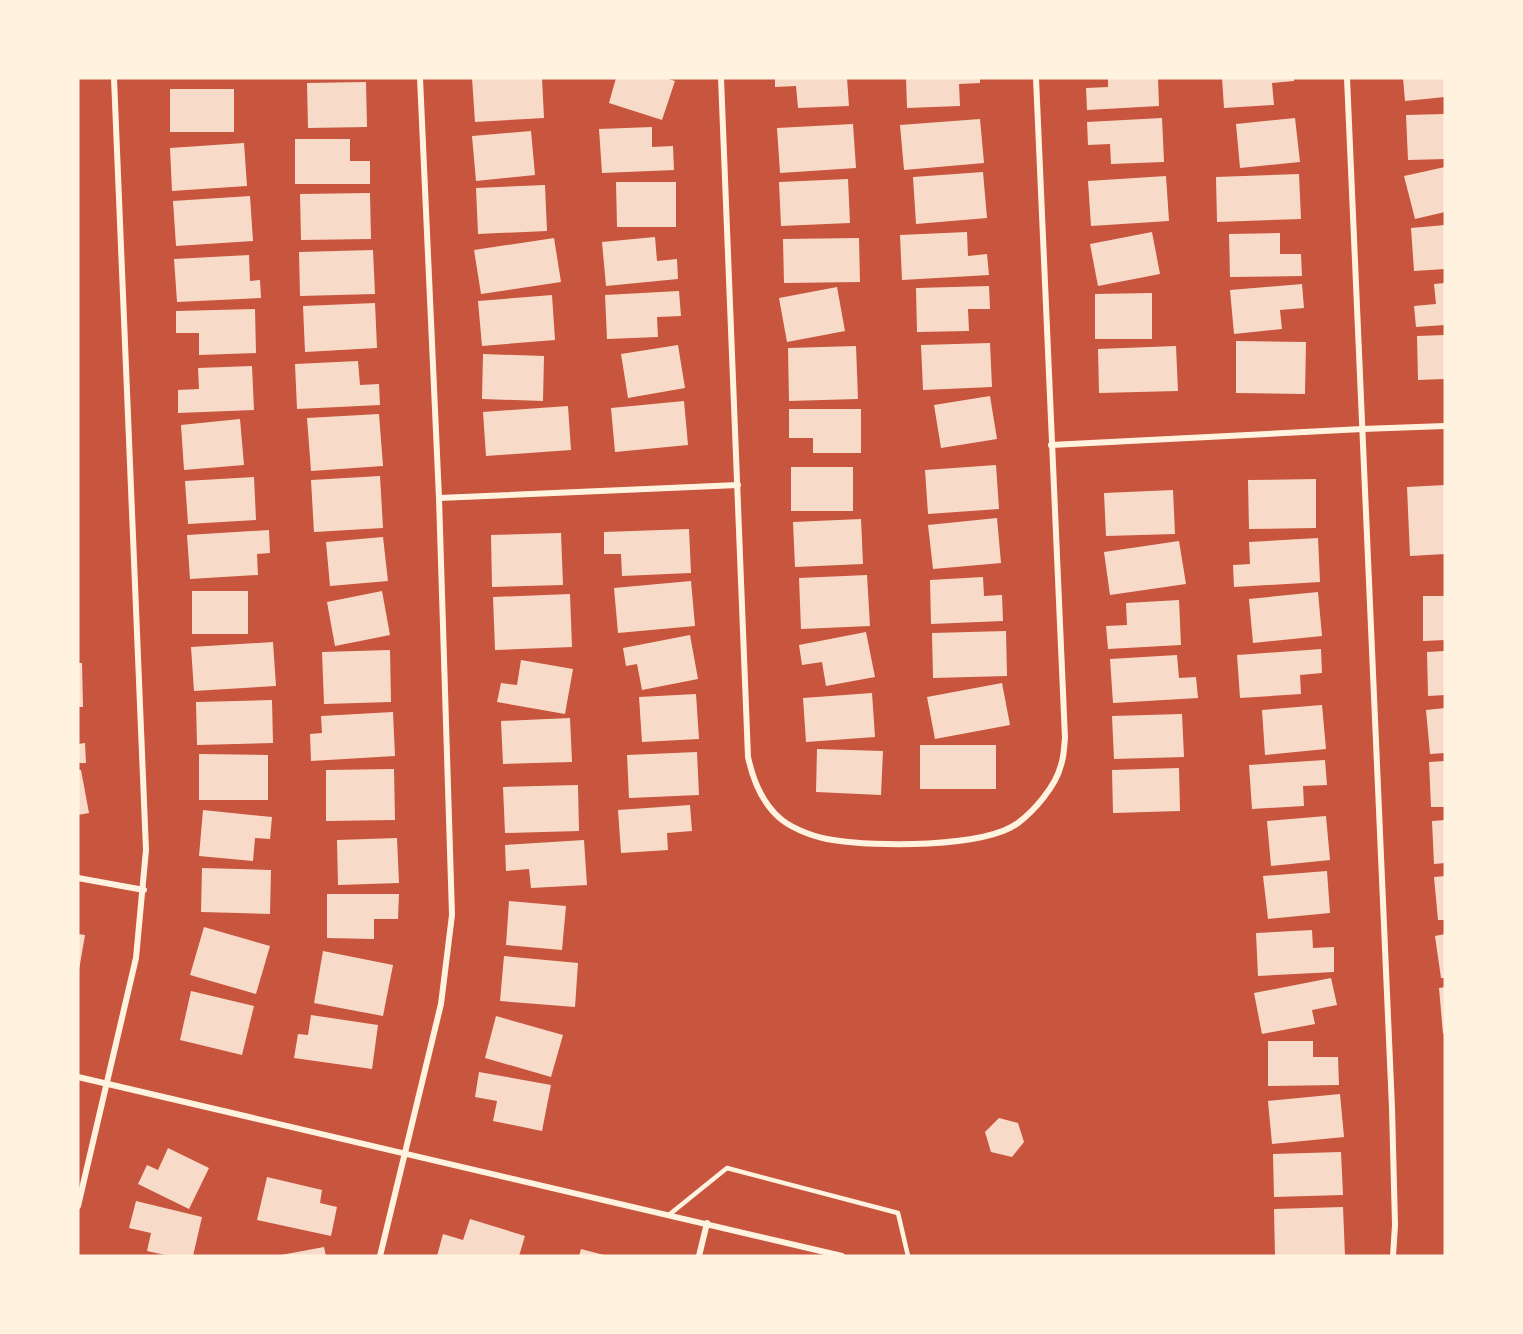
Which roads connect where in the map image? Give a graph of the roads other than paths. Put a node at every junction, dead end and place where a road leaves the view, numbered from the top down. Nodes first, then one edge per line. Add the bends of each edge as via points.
1 (114, 78) edge
2 (420, 78) edge
3 (721, 78) edge
4 (1036, 78) edge
5 (1347, 78) edge
6 (1445, 426) edge
7 (1362, 429) junction
8 (1051, 445) junction
9 (738, 485) junction
10 (440, 498) junction
11 (78, 878) edge
12 (144, 890) junction
13 (78, 1077) edge
14 (107, 1083) junction
15 (404, 1154) junction
16 (78, 1206) edge
17 (670, 1214) junction
18 (707, 1223) junction
19 (380, 1256) edge
20 (699, 1256) edge
21 (842, 1256) edge
22 (908, 1256) edge
23 (1393, 1256) edge

1 - 12 street via 146,850
2 - 10 street
3 - 9 street
4 - 8 street
5 - 7 street
6 - 7 street
7 - 8 street
7 - 23 street via 1392,1119
8 - 9 street via 1065,738 1061,767 1041,802 1016,825 976,839 913,845 832,840 782,820 767,802 753,778 748,757
9 - 10 street
10 - 15 street via 452,915 441,1004
11 - 12 street
12 - 14 street via 136,958
13 - 14 street
14 - 15 street
14 - 16 street
15 - 17 street
15 - 19 street
17 - 18 street
17 - 22 lane via 727,1168 898,1213
18 - 20 street
18 - 21 street

